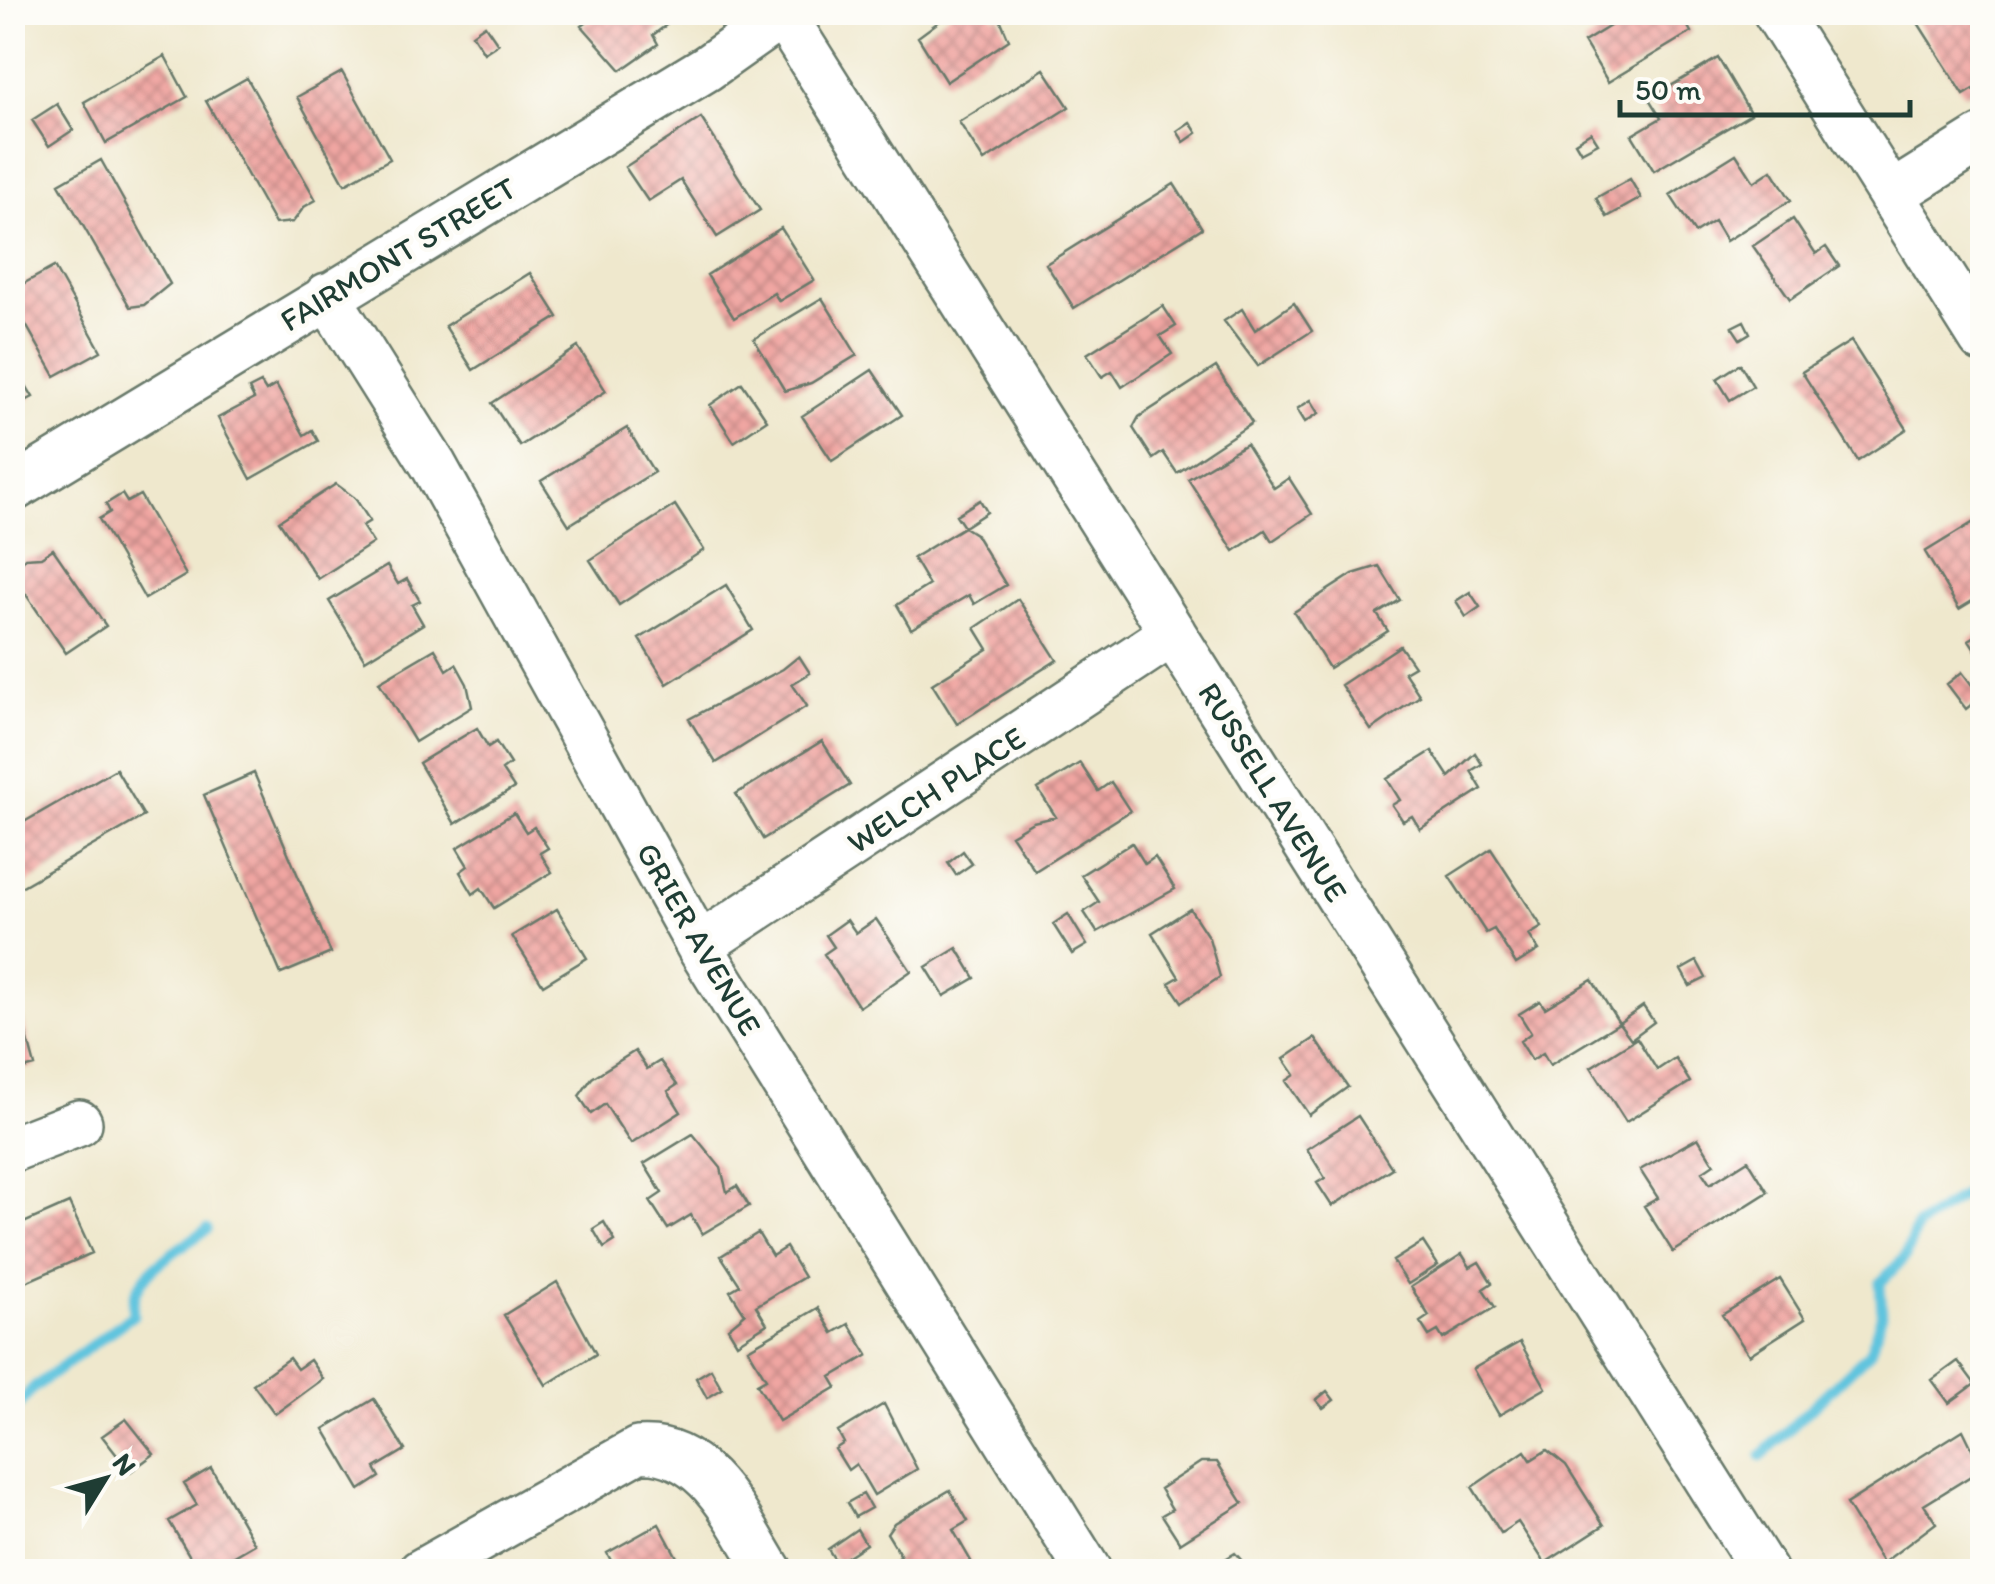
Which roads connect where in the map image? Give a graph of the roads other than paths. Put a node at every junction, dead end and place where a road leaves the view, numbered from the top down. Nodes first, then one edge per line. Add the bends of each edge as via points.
1 (1776, 12) edge
2 (782, 14) edge
3 (1982, 138) edge
4 (1891, 195) junction
5 (327, 296) junction
6 (1982, 339) edge
7 (12, 490) edge
8 (1173, 633) junction
9 (699, 946) junction
10 (79, 1123) dead end
11 (12, 1149) edge
12 (421, 1572) edge
13 (770, 1572) edge
14 (1089, 1572) edge
15 (1765, 1572) edge

1 - 4 street
2 - 5 street, FAIRMONT STREET via 708,68
2 - 8 street, RUSSELL AVENUE
3 - 4 street
4 - 6 street
5 - 7 street, FAIRMONT STREET
5 - 9 street, GRIER AVENUE via 434,466
8 - 9 street, WELCH PLACE
8 - 15 street, RUSSELL AVENUE
9 - 14 street, GRIER AVENUE
10 - 11 street
12 - 13 street via 638,1450 664,1448 715,1487

